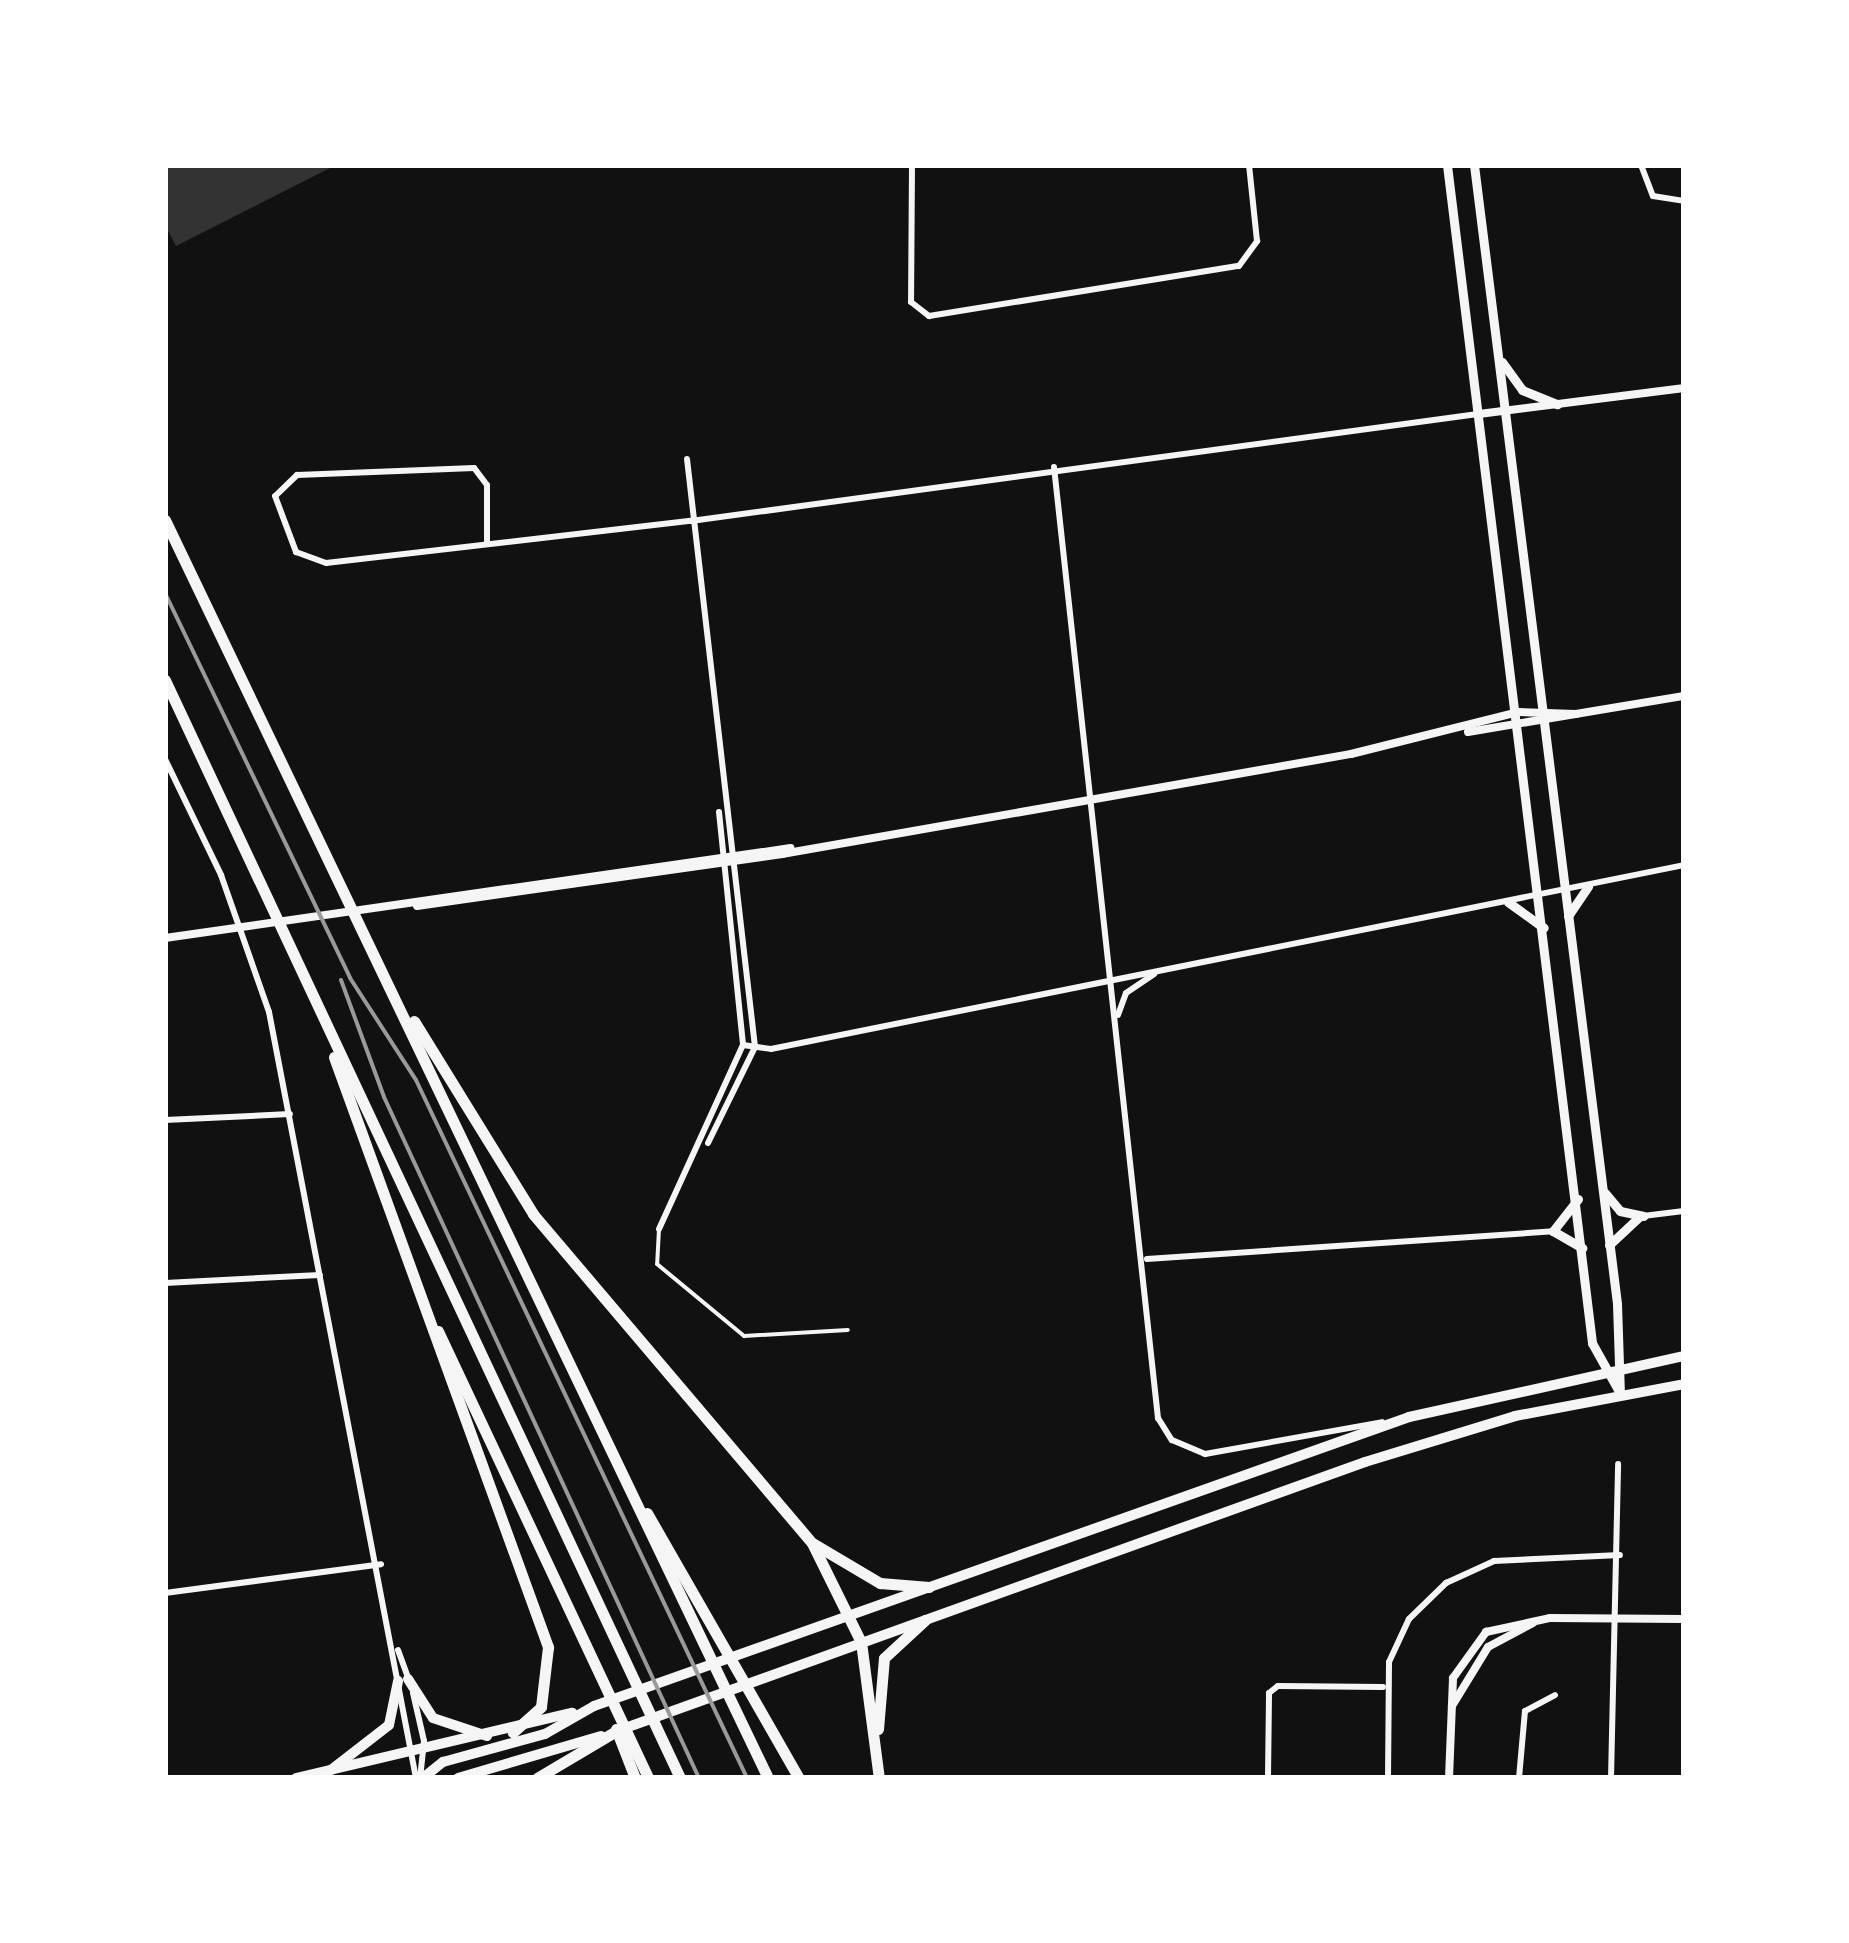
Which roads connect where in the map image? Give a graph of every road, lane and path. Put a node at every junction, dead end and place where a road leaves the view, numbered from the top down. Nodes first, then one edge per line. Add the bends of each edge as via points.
1 (912, 165) edge
2 (1249, 165) edge
3 (1447, 165) edge
4 (1474, 165) edge
5 (1641, 165) edge
6 (1684, 200) edge
7 (1499, 358) junction
8 (1684, 388) edge
9 (1556, 404) junction
10 (1506, 410) junction
11 (1479, 414) junction
12 (1465, 416) junction
13 (1481, 429) junction
14 (688, 459) dead end
15 (1054, 467) junction
16 (165, 520) edge
17 (691, 521) junction
18 (487, 544) junction
19 (165, 680) edge
20 (1684, 696) edge
21 (1541, 709) junction
22 (1518, 712) junction
23 (1576, 714) junction
24 (1543, 725) junction
25 (1521, 729) junction
26 (1453, 733) junction
27 (165, 759) edge
28 (1090, 793) junction
29 (726, 859) junction
30 (1684, 865) edge
31 (1588, 886) junction
32 (1562, 891) junction
33 (1542, 895) junction
34 (1508, 902) junction
35 (1566, 924) junction
36 (364, 930) junction
37 (1546, 932) junction
38 (165, 938) edge
39 (1161, 970) junction
40 (1110, 980) junction
41 (318, 1005) junction
42 (1116, 1026) junction
43 (744, 1045) junction
44 (755, 1047) junction
45 (290, 1114) junction
46 (165, 1120) edge
47 (708, 1142) dead end
48 (1602, 1188) junction
49 (1579, 1196) junction
50 (1684, 1211) edge
51 (1643, 1216) junction
52 (659, 1229) joint
53 (1553, 1232) junction
54 (1610, 1245) junction
55 (399, 1246) junction
56 (1583, 1248) junction
57 (1147, 1259) junction
58 (320, 1275) junction
59 (165, 1284) edge
60 (848, 1330) dead end
61 (1684, 1356) edge
62 (1621, 1366) junction
63 (1601, 1370) junction
64 (1684, 1384) edge
65 (1620, 1393) junction
66 (1409, 1417) junction
67 (602, 1434) junction
68 (1618, 1464) dead end
69 (812, 1543) junction
70 (1620, 1555) junction
71 (381, 1564) junction
72 (929, 1587) junction
73 (165, 1593) edge
74 (850, 1615) junction
75 (1619, 1618) junction
76 (1684, 1619) edge
77 (925, 1620) junction
78 (861, 1642) junction
79 (592, 1664) junction
80 (403, 1680) junction
81 (1382, 1687) junction
82 (1555, 1695) dead end
83 (594, 1706) junction
84 (514, 1732) junction
85 (608, 1734) junction
86 (493, 1738) junction
87 (424, 1754) junction
88 (412, 1758) junction
89 (877, 1763) junction
90 (324, 1774) junction
91 (296, 1778) edge
92 (419, 1778) edge
93 (458, 1778) edge
94 (537, 1778) edge
95 (635, 1778) edge
96 (648, 1778) edge
97 (680, 1778) edge
98 (768, 1778) edge
99 (800, 1778) edge
100 (880, 1778) edge
101 (1268, 1778) edge
102 (1388, 1778) edge
103 (1449, 1778) edge
104 (1519, 1778) edge
105 (1611, 1778) edge

1 - 2 street via 911,302 928,316 1240,266 1256,241
3 - 11 main road
4 - 7 main road
5 - 6 street via 1653,196
7 - 9 main road via 1522,390
7 - 10 main road
8 - 9 street
9 - 10 street
10 - 11 street
10 - 21 main road
11 - 12 street
11 - 13 main road
12 - 13 main road
12 - 15 street
13 - 22 main road
14 - 17 street
15 - 17 street
15 - 28 street
16 - 36 highway
17 - 18 street
17 - 29 street
18 - 18 street via 487,485 474,468 284,479 274,496 302,558 326,563
19 - 41 highway
20 - 23 street
21 - 22 street
21 - 23 street
21 - 24 main road
22 - 25 main road
22 - 26 street
23 - 24 street
24 - 25 street
24 - 32 main road
25 - 26 street
25 - 33 main road
26 - 28 street
27 - 45 street via 229,896 269,1012
28 - 29 street
28 - 40 street
29 - 38 street
29 - 43 street
29 - 44 street
30 - 31 street
31 - 32 street
31 - 35 main road
32 - 33 street
32 - 35 main road
33 - 34 street
33 - 37 main road
34 - 37 main road via 1533,912
34 - 39 street
35 - 48 main road
36 - 67 highway
36 - 69 highway via 534,1214
37 - 49 main road
39 - 40 street
39 - 42 street via 1126,993
40 - 42 street
40 - 44 street
41 - 55 highway
41 - 97 highway
42 - 57 street
43 - 44 street
43 - 52 street
44 - 47 street
45 - 46 street
45 - 58 street
48 - 51 main road via 1620,1211
48 - 54 main road
49 - 53 main road
49 - 56 main road
50 - 51 street
51 - 54 main road
52 - 60 lane via 657,1264 744,1336
53 - 56 main road
53 - 57 street
54 - 62 main road
55 - 79 highway
55 - 84 highway via 548,1647 541,1707
56 - 63 main road
57 - 66 street via 1152,1369 1165,1430 1205,1454
58 - 59 street
58 - 71 street
61 - 62 main road
62 - 63 main road
62 - 65 main road
63 - 65 main road
63 - 66 main road
64 - 65 main road
65 - 77 main road via 1365,1462
66 - 72 main road
67 - 98 highway
67 - 99 highway
68 - 70 street
69 - 72 highway via 880,1583
69 - 74 highway
70 - 75 street
70 - 81 street via 1517,1557 1459,1576 1409,1619
71 - 73 street
71 - 80 street
72 - 74 main road
74 - 78 highway
74 - 83 main road
75 - 76 street
75 - 103 street via 1550,1618 1488,1647 1449,1720
75 - 105 street
77 - 78 main road
77 - 89 highway via 884,1658
78 - 85 main road
78 - 89 highway
79 - 95 highway
79 - 96 highway
80 - 86 main road via 433,1718
80 - 87 street
80 - 88 street
80 - 90 main road via 389,1726
81 - 101 street via 1278,1686 1269,1693
81 - 102 street
82 - 104 street via 1524,1711
83 - 84 main road
83 - 92 main road via 545,1734 442,1762
84 - 86 main road
85 - 93 main road
85 - 94 highway
86 - 87 main road
87 - 88 main road
87 - 92 street
88 - 90 main road
88 - 92 street
89 - 100 highway
90 - 91 main road

